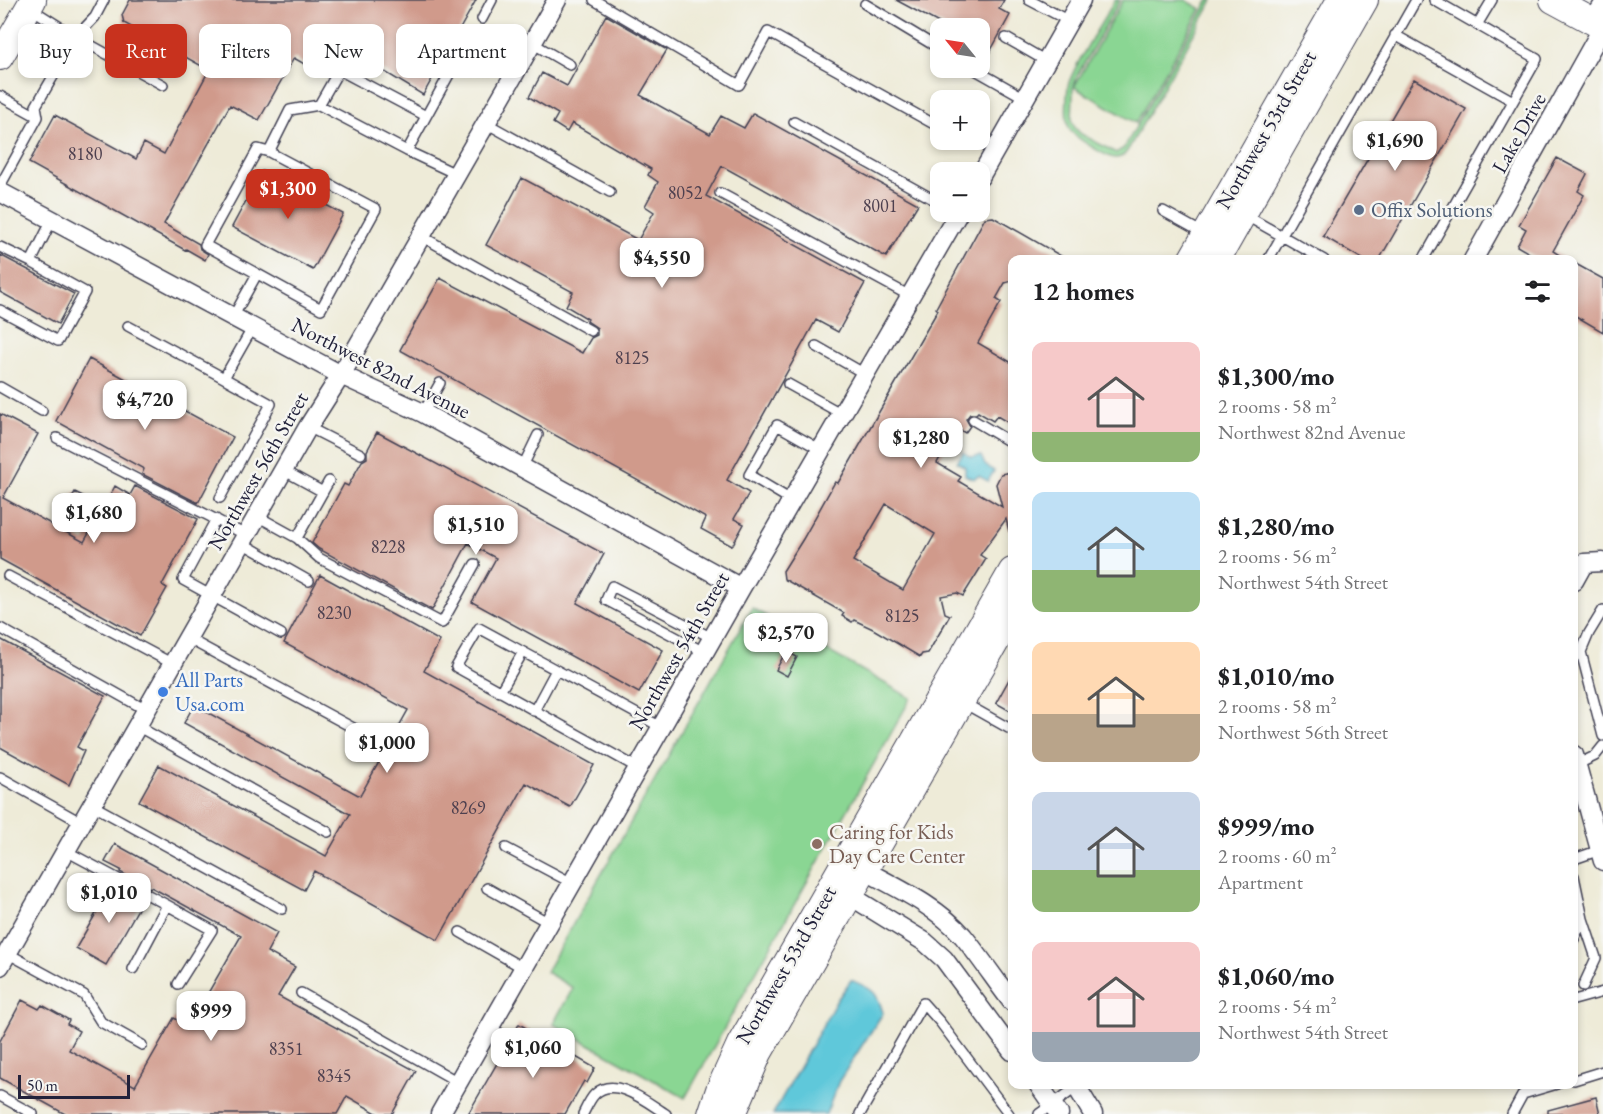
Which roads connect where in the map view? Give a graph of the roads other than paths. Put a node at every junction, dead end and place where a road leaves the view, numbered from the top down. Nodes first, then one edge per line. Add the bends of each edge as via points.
1 (104, 0) edge
2 (492, 0) edge
3 (557, 0) edge
4 (594, 0) edge
5 (1029, 0) edge
6 (1081, 0) edge
7 (1340, 0) edge
8 (1365, 0) edge
9 (1416, 0) edge
10 (1434, 0) edge
11 (1491, 0) edge
12 (1554, 0) edge
13 (31, 4) edge
14 (865, 4) dead end
15 (482, 19) dead end
16 (1601, 20) edge
17 (1069, 21) junction
18 (58, 24) edge
19 (88, 24) edge
20 (1477, 25) junction
21 (1395, 35) junction
22 (1006, 38) dead end
23 (532, 43) junction
24 (930, 43) edge
25 (93, 46) edge
26 (0, 57) edge
27 (1046, 61) junction
28 (570, 65) dead end
29 (52, 78) edge
30 (447, 78) edge
31 (990, 78) edge
32 (163, 85) dead end
33 (0, 96) edge
34 (1025, 98) junction
35 (1513, 101) junction
36 (319, 105) junction
37 (426, 116) junction
38 (38, 117) junction
39 (794, 122) dead end
40 (930, 122) edge
41 (486, 123) junction
42 (407, 151) junction
43 (269, 152) junction
44 (989, 162) edge
45 (456, 174) junction
46 (0, 186) edge
47 (0, 192) edge
48 (610, 192) dead end
49 (720, 193) dead end
50 (930, 197) edge
51 (1233, 208) junction
52 (1163, 211) dead end
53 (52, 220) junction
54 (952, 222) edge
55 (1206, 234) junction
56 (421, 236) junction
57 (1282, 236) junction
58 (0, 247) edge
59 (1194, 255) edge
60 (1219, 255) edge
61 (1271, 255) edge
62 (1312, 255) edge
63 (1426, 255) edge
64 (1476, 255) edge
65 (31, 262) junction
66 (257, 274) junction
67 (910, 296) junction
68 (0, 310) edge
69 (233, 317) junction
70 (128, 326) dead end
71 (253, 327) junction
72 (591, 331) dead end
73 (816, 346) dead end
74 (865, 374) junction
75 (341, 375) junction
76 (225, 378) junction
77 (440, 383) dead end
78 (788, 384) dead end
79 (0, 387) edge
80 (42, 411) dead end
81 (423, 413) junction
82 (842, 414) junction
83 (973, 420) dead end
84 (308, 427) junction
85 (538, 435) dead end
86 (57, 438) dead end
87 (1008, 441) edge
88 (821, 450) junction
89 (361, 454) dead end
90 (522, 468) junction
91 (284, 470) junction
92 (329, 481) dead end
93 (323, 492) junction
94 (220, 498) dead end
95 (791, 500) junction
96 (257, 516) junction
97 (216, 519) junction
98 (297, 538) junction
99 (244, 539) junction
100 (1579, 556) edge
101 (1603, 562) edge
102 (475, 564) dead end
103 (8, 576) dead end
104 (1008, 578) edge
105 (309, 581) dead end
106 (741, 588) junction
107 (212, 596) junction
108 (1603, 610) edge
109 (1008, 621) edge
110 (0, 628) edge
111 (281, 633) dead end
112 (187, 638) junction
113 (708, 645) junction
114 (523, 652) junction
115 (173, 664) junction
116 (556, 670) junction
117 (500, 692) junction
118 (962, 702) junction
119 (146, 710) junction
120 (534, 711) junction
121 (1601, 715) edge
122 (137, 726) junction
123 (661, 727) junction
124 (1008, 728) edge
125 (357, 730) dead end
126 (1603, 736) edge
127 (1603, 746) edge
128 (1578, 759) edge
129 (638, 768) junction
130 (1578, 771) edge
131 (0, 777) edge
132 (92, 805) junction
133 (82, 823) junction
134 (328, 832) dead end
135 (506, 848) dead end
136 (66, 851) junction
137 (1602, 856) edge
138 (1578, 859) edge
139 (855, 865) junction
140 (572, 884) junction
141 (487, 888) dead end
142 (841, 890) junction
143 (1578, 895) edge
144 (167, 905) junction
145 (282, 909) dead end
146 (1583, 919) junction
147 (549, 923) junction
148 (1578, 930) edge
149 (460, 932) dead end
150 (4, 959) edge
151 (523, 968) junction
152 (133, 969) dead end
153 (993, 977) junction
154 (178, 984) dead end
155 (1583, 986) dead end
156 (1603, 992) edge
157 (301, 993) dead end
158 (972, 994) junction
159 (1008, 997) edge
160 (1578, 999) edge
161 (490, 1027) junction
162 (511, 1040) dead end
163 (142, 1045) dead end
164 (1008, 1045) edge
165 (1603, 1071) edge
166 (1578, 1079) edge
167 (458, 1082) junction
168 (1040, 1089) edge
169 (1073, 1089) edge
170 (1078, 1089) edge
171 (1540, 1089) edge
172 (0, 1096) edge
173 (1051, 1111) edge
174 (33, 1114) edge
175 (440, 1114) edge
176 (583, 1114) edge
177 (666, 1114) edge
178 (711, 1114) edge
179 (732, 1114) edge
180 (860, 1114) edge
181 (1009, 1114) edge
182 (1093, 1114) edge
183 (1512, 1114) edge

1 - 19 lane
2 - 15 lane
3 - 23 street, Northwest 56th Street
4 - 40 lane via 739,85 768,32
5 - 17 lane
6 - 17 street
7 - 51 street, Northwest 53rd Street
8 - 51 street, Northwest 53rd Street
9 - 21 lane
10 - 20 lane
11 - 20 lane
12 - 16 street
13 - 18 lane
13 - 26 street
14 - 24 lane
16 - 64 street, Lake Drive
17 - 27 street
20 - 35 lane via 1537,58
21 - 35 lane
21 - 57 lane
22 - 27 lane
23 - 28 lane
23 - 41 street, Northwest 56th Street
25 - 32 lane
27 - 34 street
29 - 38 lane via 36,106
30 - 37 lane
31 - 34 lane
33 - 38 lane
34 - 44 street
35 - 63 lane
36 - 37 lane via 339,70
36 - 42 lane
36 - 43 lane via 290,110
37 - 42 lane
38 - 46 lane
39 - 50 lane
41 - 45 street, Northwest 56th Street
41 - 48 lane
42 - 45 lane
43 - 66 lane via 258,149 205,246
43 - 66 lane via 376,209 321,309
45 - 56 street, Northwest 56th Street
47 - 53 street, Northwest 82nd Avenue
49 - 67 lane
51 - 55 street, Northwest 53rd Street
51 - 57 lane
51 - 60 street, Northwest 53rd Street
52 - 55 lane
53 - 65 lane
53 - 69 street, Northwest 82nd Avenue
54 - 67 street, Northwest 54th Street
55 - 59 street, Northwest 53rd Street
56 - 72 lane
56 - 75 street, Northwest 56th Street
57 - 61 lane
57 - 62 lane
58 - 65 lane
65 - 68 lane via 85,292 58,341
66 - 69 lane
67 - 74 street, Northwest 54th Street
69 - 71 street, Northwest 82nd Avenue
70 - 76 lane
71 - 75 street, Northwest 82nd Avenue
71 - 76 lane
73 - 74 lane
74 - 82 street, Northwest 54th Street
75 - 81 street, Northwest 82nd Avenue
75 - 84 street, Northwest 56th Street
76 - 94 lane via 272,404
77 - 81 lane
78 - 82 lane
79 - 80 lane
81 - 90 street, Northwest 82nd Avenue
82 - 88 street, Northwest 54th Street
83 - 87 lane
84 - 89 lane
84 - 91 street, Northwest 56th Street
85 - 90 lane
86 - 97 lane
88 - 95 street, Northwest 54th Street
88 - 95 lane via 777,425 749,475
90 - 106 street, Northwest 82nd Avenue
91 - 93 lane
91 - 96 street, Northwest 56th Street
92 - 93 lane
93 - 98 lane
95 - 106 street, Northwest 54th Street
96 - 98 lane
96 - 99 street, Northwest 56th Street
97 - 99 lane
97 - 107 lane via 183,580
98 - 102 lane via 319,558 442,623
99 - 105 lane
99 - 107 street, Northwest 56th Street
100 - 101 street
103 - 115 lane
104 - 139 street, Northwest 53rd Street
106 - 113 street, Northwest 54th Street
107 - 111 lane
107 - 112 street, Northwest 56th Street
108 - 121 lane via 1581,652
109 - 118 street, Northwest 53rd Street
110 - 119 lane
112 - 115 street, Northwest 56th Street
112 - 125 lane
113 - 113 lane via 612,586 606,600
113 - 123 street, Northwest 54th Street
114 - 116 lane
114 - 117 lane
114 - 117 lane via 479,628 456,667
115 - 119 street, Northwest 56th Street
116 - 120 lane
116 - 123 lane
117 - 120 lane
118 - 124 lane
118 - 139 street, Northwest 53rd Street
119 - 122 street, Northwest 56th Street
120 - 129 lane
121 - 126 lane
122 - 132 street, Northwest 56th Street
122 - 134 lane
123 - 129 street, Northwest 54th Street
127 - 128 lane via 1595,756
129 - 140 street, Northwest 54th Street
130 - 137 street
131 - 133 lane
132 - 133 street, Northwest 56th Street
132 - 145 lane
133 - 136 street, Northwest 56th Street
135 - 140 lane
136 - 144 lane
136 - 150 street, Northwest 56th Street
137 - 138 lane
139 - 142 street, Northwest 53rd Street
139 - 153 street via 941,916 962,935
140 - 147 street, Northwest 54th Street
141 - 147 lane
142 - 158 street via 926,942
142 - 178 street, Northwest 53rd Street via 740,1044
142 - 179 street, Northwest 53rd Street
143 - 146 lane
144 - 152 lane
144 - 154 lane via 212,930
146 - 148 lane
146 - 155 lane via 1596,958
147 - 151 street, Northwest 54th Street
149 - 151 lane
150 - 163 lane via 84,995 101,1022
151 - 161 street, Northwest 54th Street
153 - 158 street
153 - 159 street
156 - 160 lane
157 - 167 lane
158 - 164 street
161 - 162 lane
161 - 167 street, Northwest 54th Street
165 - 166 lane
167 - 175 street, Northwest 54th Street
168 - 173 street
169 - 173 lane
170 - 182 street
171 - 183 lane via 1523,1094
172 - 174 lane
176 - 177 lane via 594,1094 604,1088 619,1087
180 - 181 lane via 923,1003

